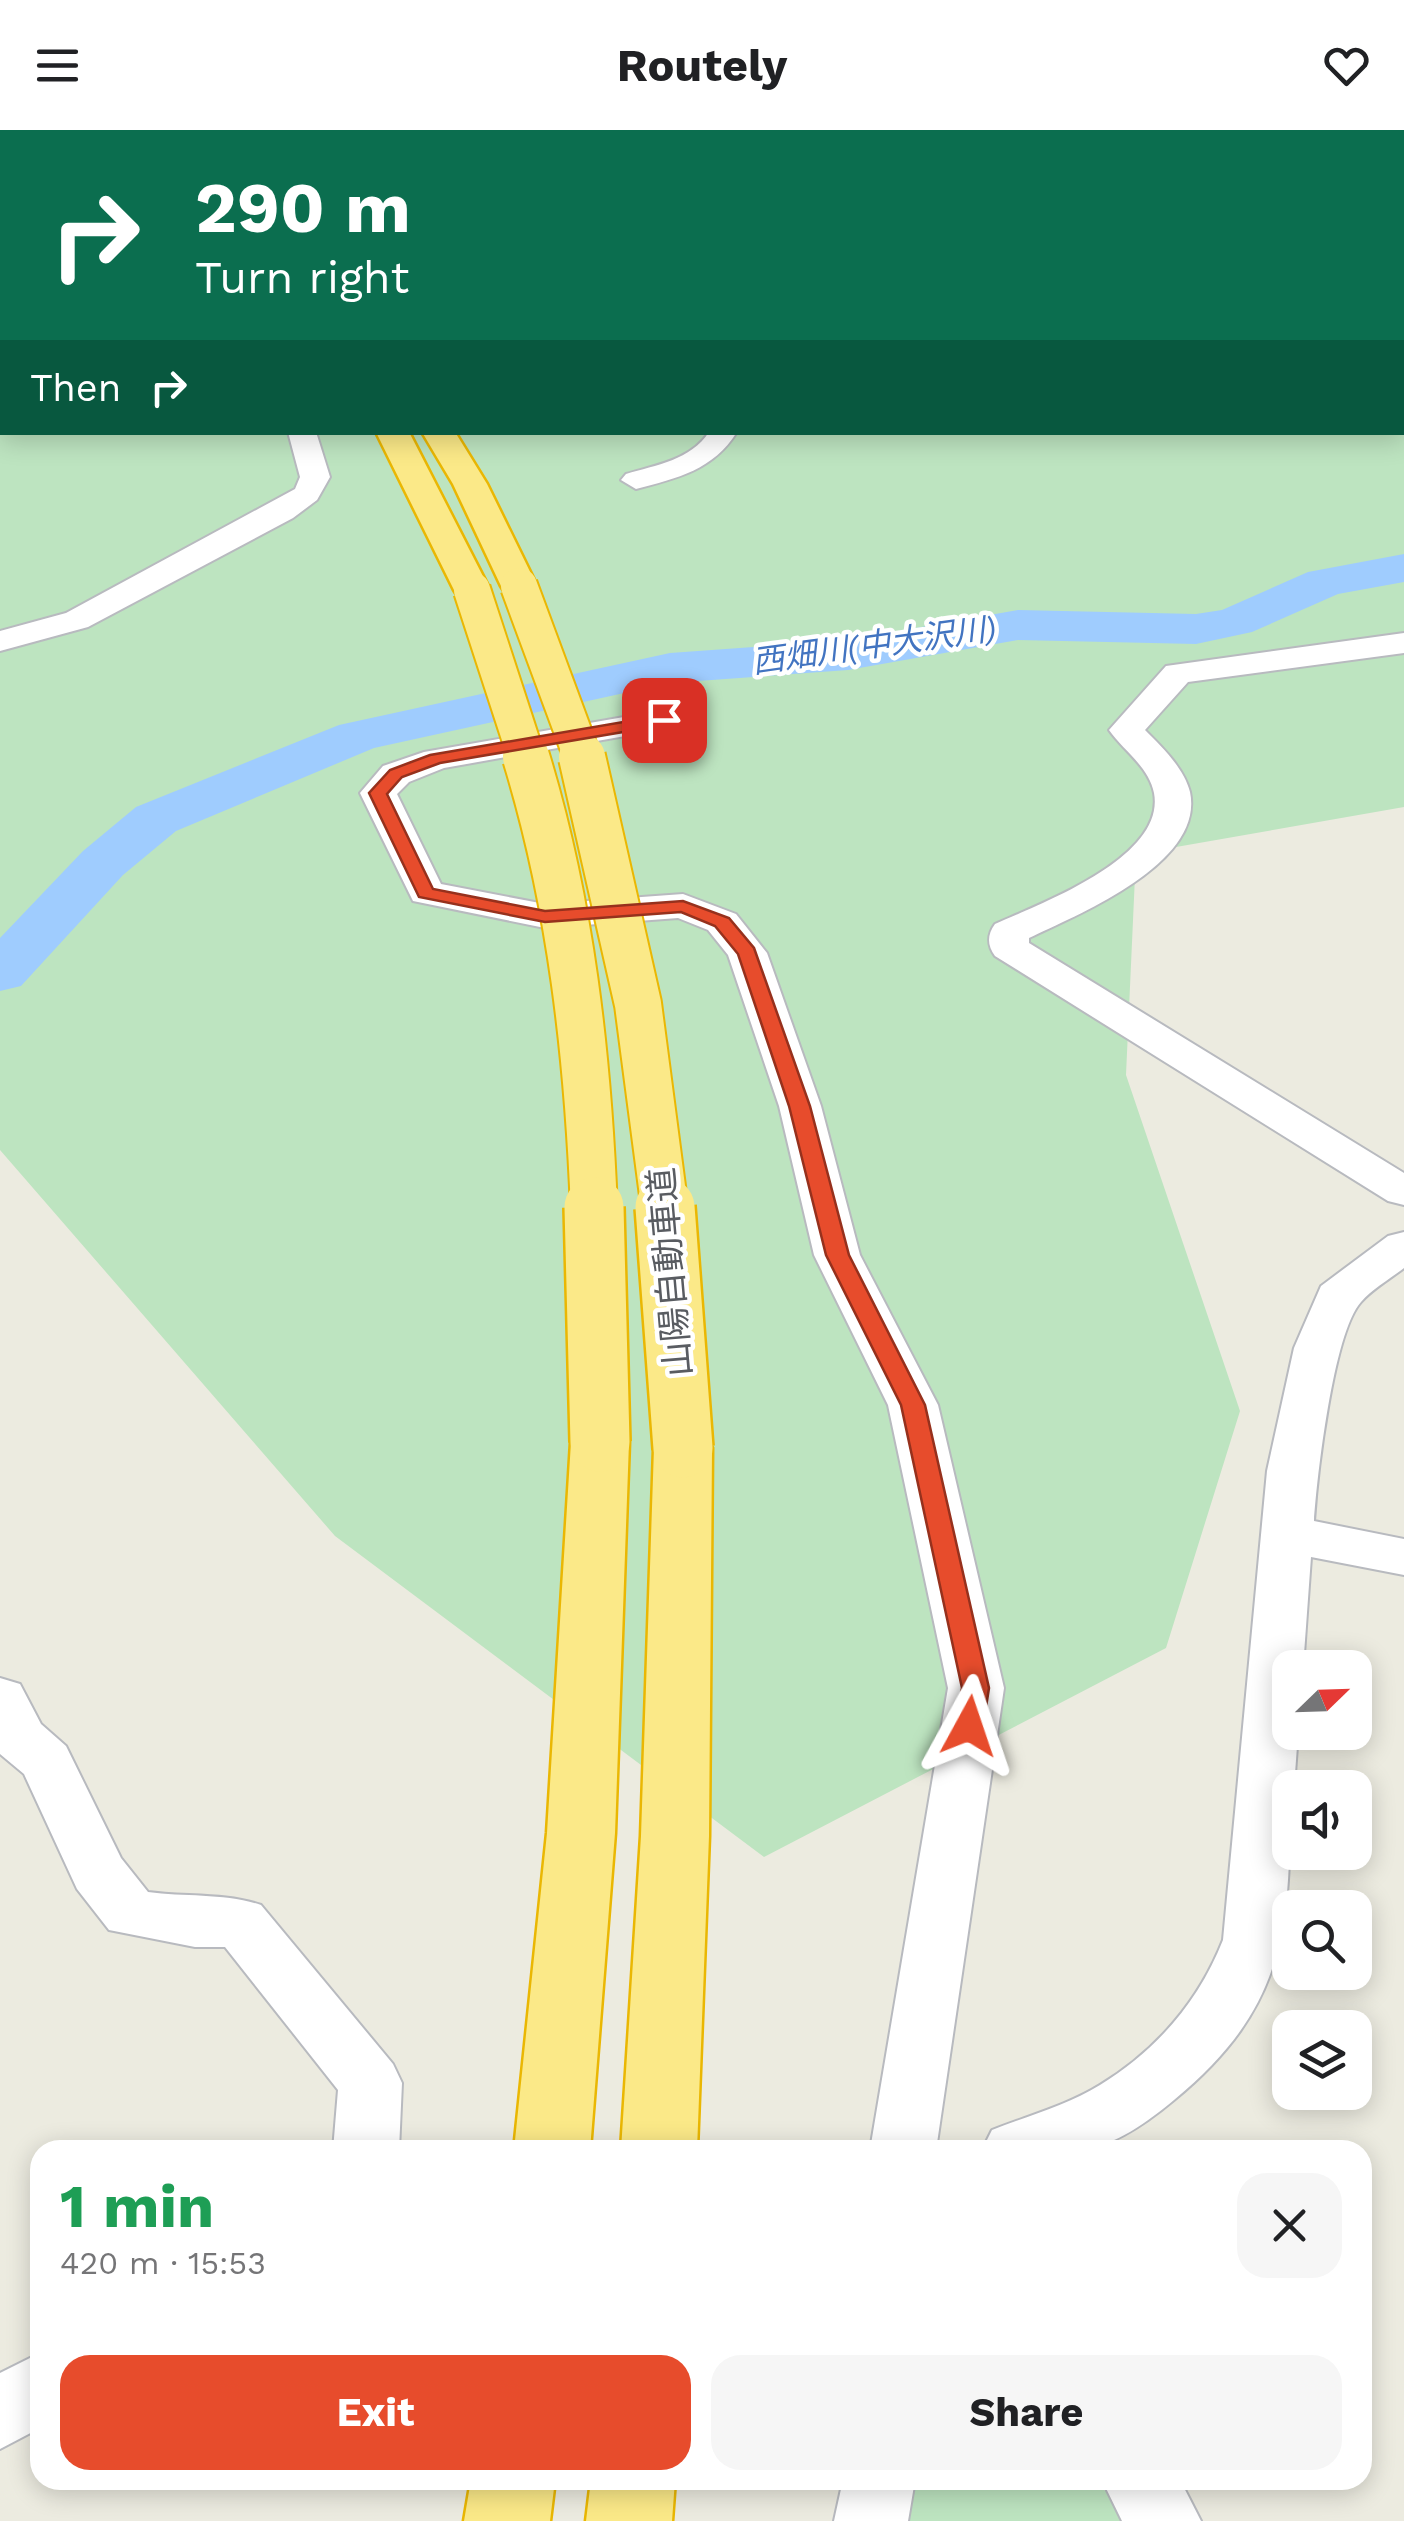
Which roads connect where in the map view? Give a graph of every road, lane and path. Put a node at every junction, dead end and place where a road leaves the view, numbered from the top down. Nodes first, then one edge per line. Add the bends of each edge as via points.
1 (303, 435) edge
2 (394, 435) edge
3 (440, 435) edge
4 (721, 435) edge
5 (636, 480) dead end
6 (0, 641) edge
7 (1404, 643) edge
8 (664, 720) dead end
9 (1404, 1192) edge
10 (1404, 1246) edge
11 (1286, 1534) junction
12 (1404, 1557) edge
13 (0, 1698) edge
14 (367, 2140) edge
15 (553, 2140) edge
16 (660, 2140) edge
17 (905, 2140) edge
18 (1040, 2140) edge
19 (512, 2490) edge
20 (632, 2490) edge
21 (877, 2490) edge
22 (1144, 2490) edge
23 (507, 2521) edge
24 (629, 2521) edge
25 (871, 2521) edge
26 (1164, 2521) edge

1 - 6 street via 316,477 282,512 77,620
2 - 15 highway, 山陽自動車道, bridge via 472,590 525,746 569,940 587,1095 600,1442 581,1832
3 - 16 highway, 山陽自動車道, bridge via 519,586 578,740 626,932 673,1255 683,1448 675,1836
4 - 5 street via 694,462
7 - 9 street via 1178,672 1126,730 1158,763 1174,797 1165,833 1122,878 1009,932 1009,948
8 - 17 street via 436,759 396,774 378,793 426,893 545,916 683,906 722,922 748,952 800,1106 838,1255 913,1405 976,1688
10 - 11 street via 1338,1296 1318,1348
11 - 12 street
11 - 18 street via 1253,1940 1233,1994 1191,2049 1122,2105
13 - 14 street via 19,1738 46,1761 98,1872 130,1913 240,1922 370,2083
19 - 23 highway
20 - 24 highway
21 - 25 street
22 - 26 street

